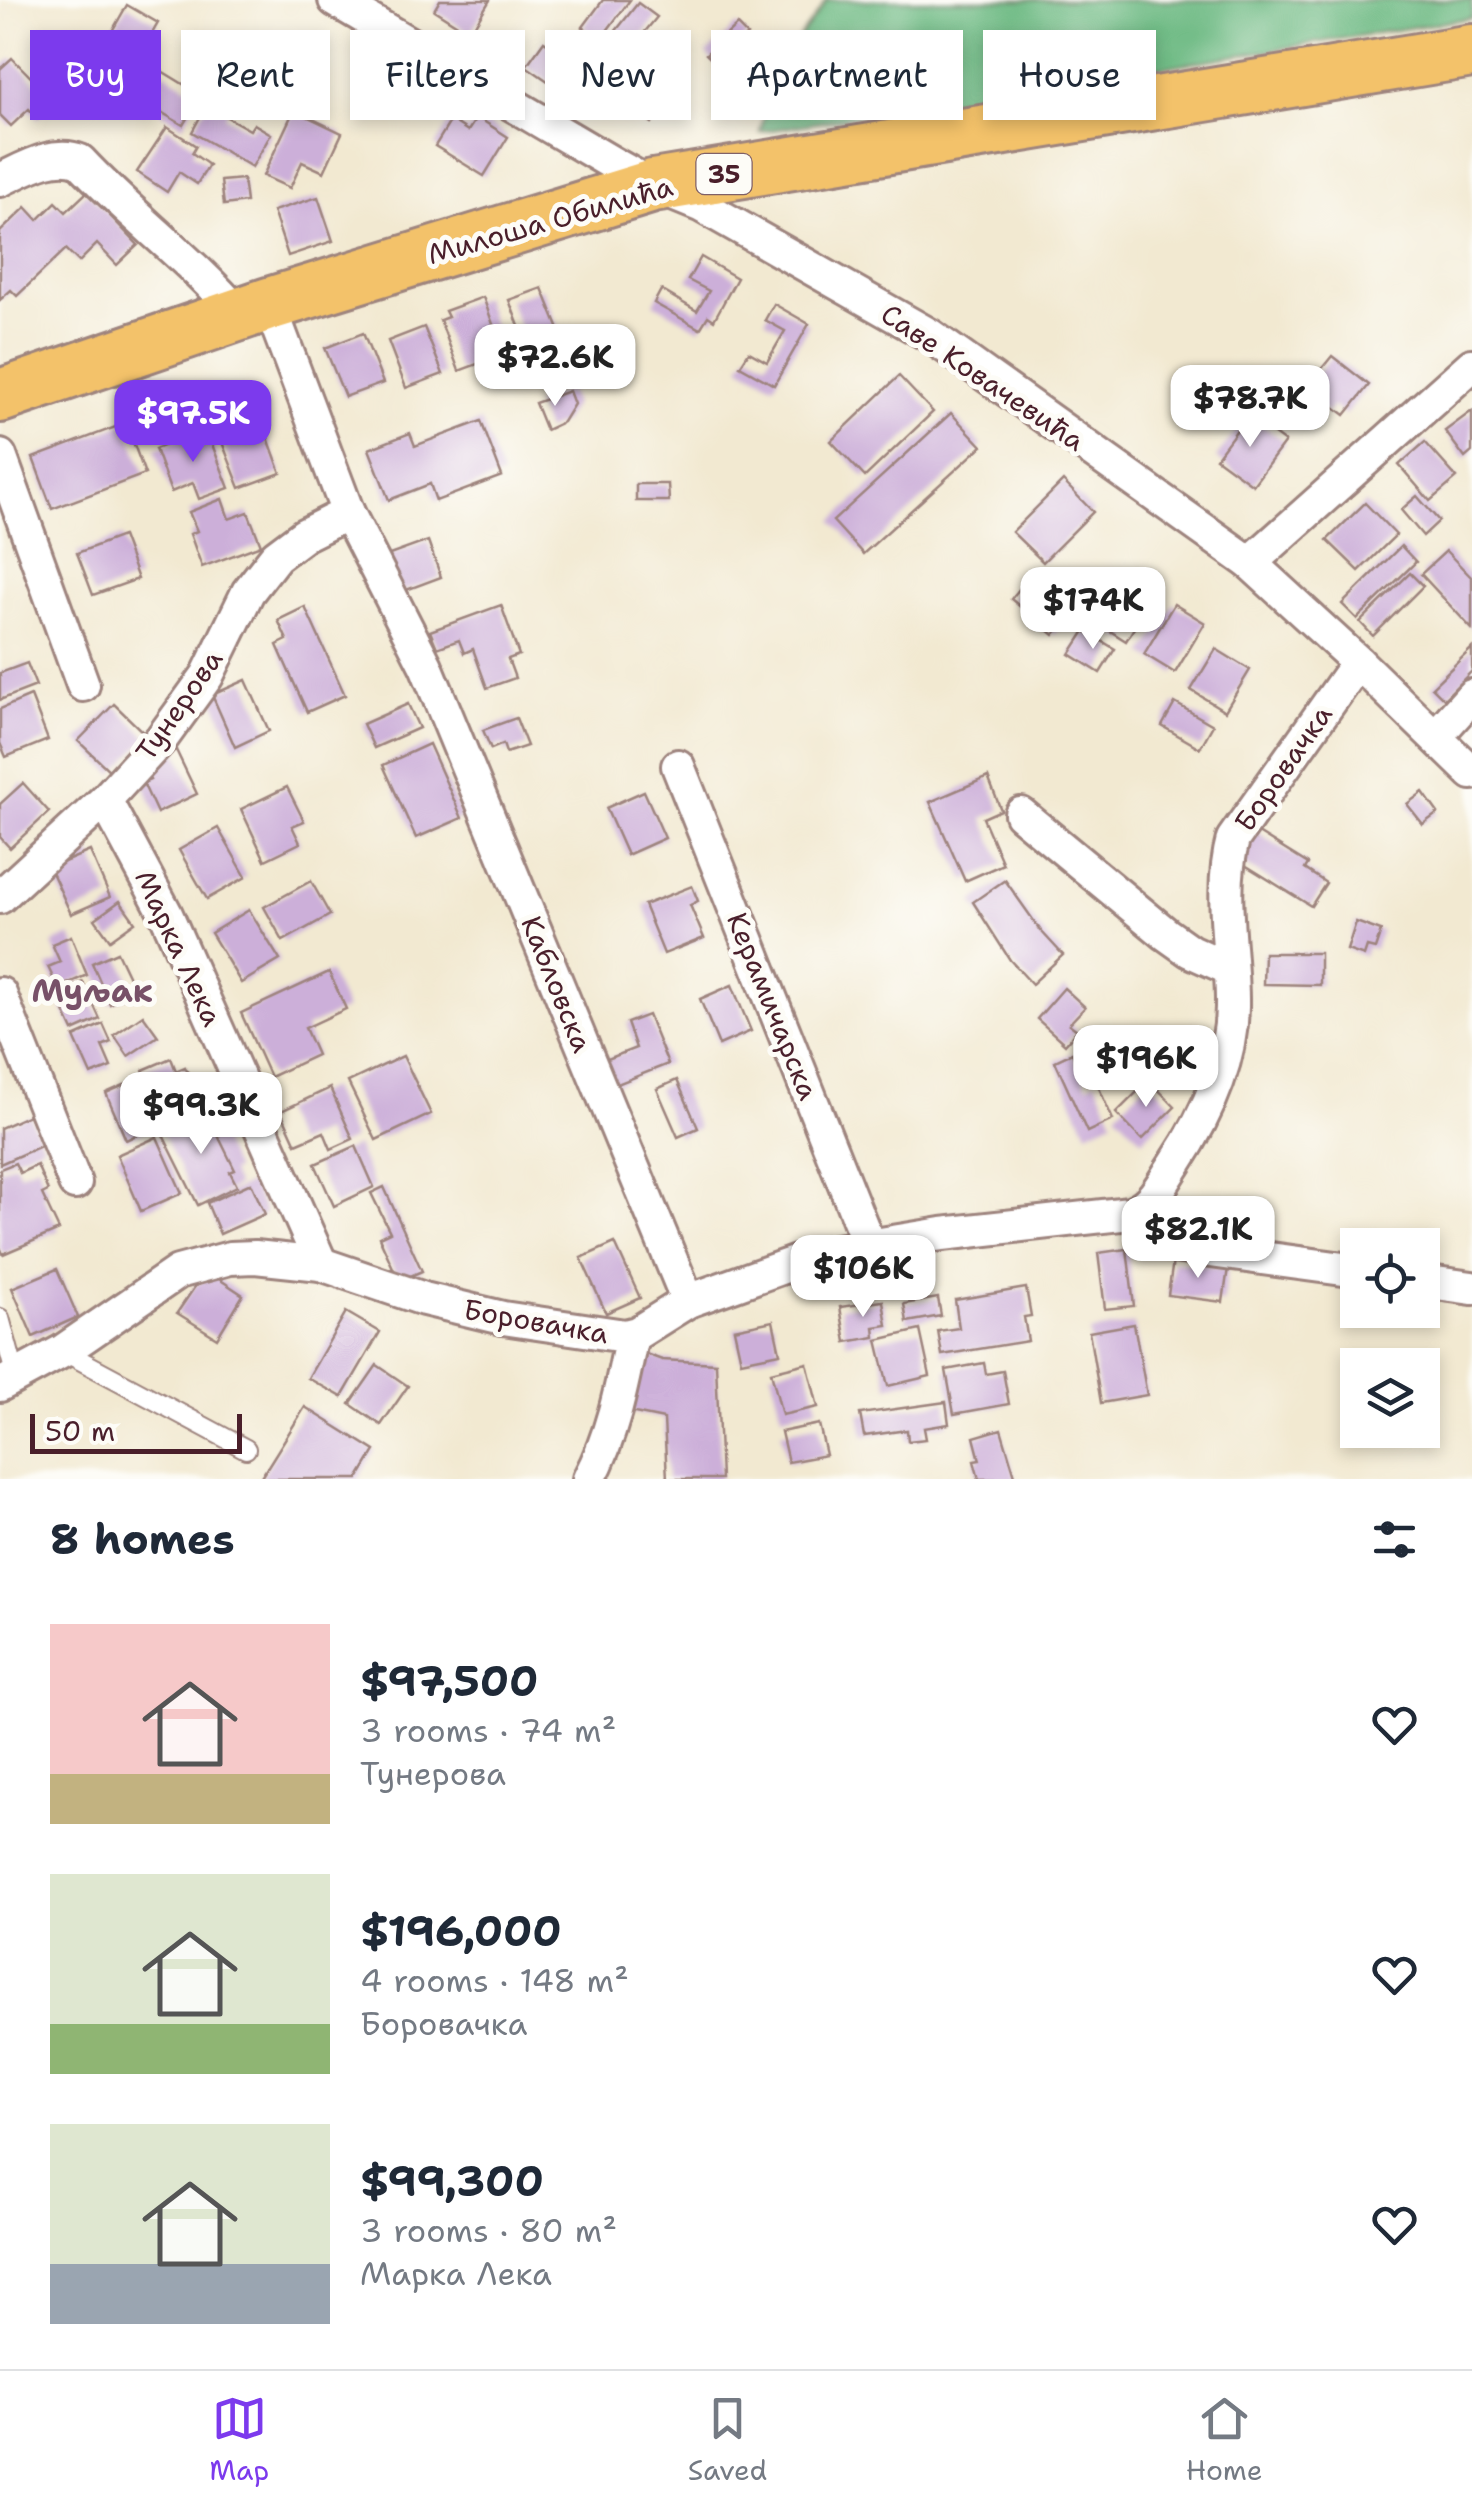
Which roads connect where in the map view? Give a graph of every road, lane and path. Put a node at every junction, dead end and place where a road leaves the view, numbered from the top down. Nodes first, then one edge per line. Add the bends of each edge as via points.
1 (335, 0) edge
2 (1472, 51) edge
3 (0, 180) edge
4 (653, 186) junction
5 (254, 310) junction
6 (1472, 365) edge
7 (0, 396) edge
8 (0, 456) edge
9 (348, 512) junction
10 (1250, 562) junction
11 (1358, 662) junction
12 (84, 685) dead end
13 (1472, 696) edge
14 (1436, 736) junction
15 (678, 766) dead end
16 (1472, 773) edge
17 (105, 800) junction
18 (1021, 814) dead end
19 (0, 898) edge
20 (1228, 968) junction
21 (0, 994) edge
22 (75, 1183) dead end
23 (1144, 1208) junction
24 (869, 1246) junction
25 (321, 1264) junction
26 (1340, 1269) edge
27 (1440, 1284) edge
28 (1472, 1288) edge
29 (688, 1301) junction
30 (0, 1318) edge
31 (632, 1335) junction
32 (63, 1351) junction
33 (8, 1381) edge
34 (246, 1449) dead end
35 (589, 1479) edge

1 - 4 street, Саве Ковачевића
2 - 4 main road, Милоша Обилића / 35
3 - 5 street via 49,160 80,161 214,286
4 - 5 main road, Милоша Обилића / 35
4 - 10 street, Саве Ковачевића via 702,206 931,336
5 - 7 main road, Милоша Обилића / 35
5 - 9 street, Кабловска
6 - 10 street
8 - 12 street
9 - 17 street, Тунерова via 291,544 260,574 206,676 162,738
9 - 29 street, Кабловска via 426,666
10 - 11 street, Саве Ковачевића
11 - 14 street, Саве Ковачевића
11 - 20 street, Боровачка via 1232,839
13 - 14 street
14 - 16 street, Саве Ковачевића
15 - 24 street, Керамичарска
17 - 19 street, Тунерова
17 - 25 street, Марка Лека via 166,914
18 - 20 street via 1166,934
20 - 23 street, Боровачка via 1232,1005 1222,1072 1185,1149
21 - 22 street
23 - 24 street, Боровачка
23 - 26 street via 1174,1246
24 - 29 street, Боровачка via 793,1261
25 - 31 street, Боровачка via 503,1318
25 - 32 street, Боровачка via 255,1257 198,1264
27 - 28 street
29 - 31 street, Боровачка
30 - 33 lane
31 - 35 street via 620,1396
32 - 33 street, Боровачка
32 - 34 lane

